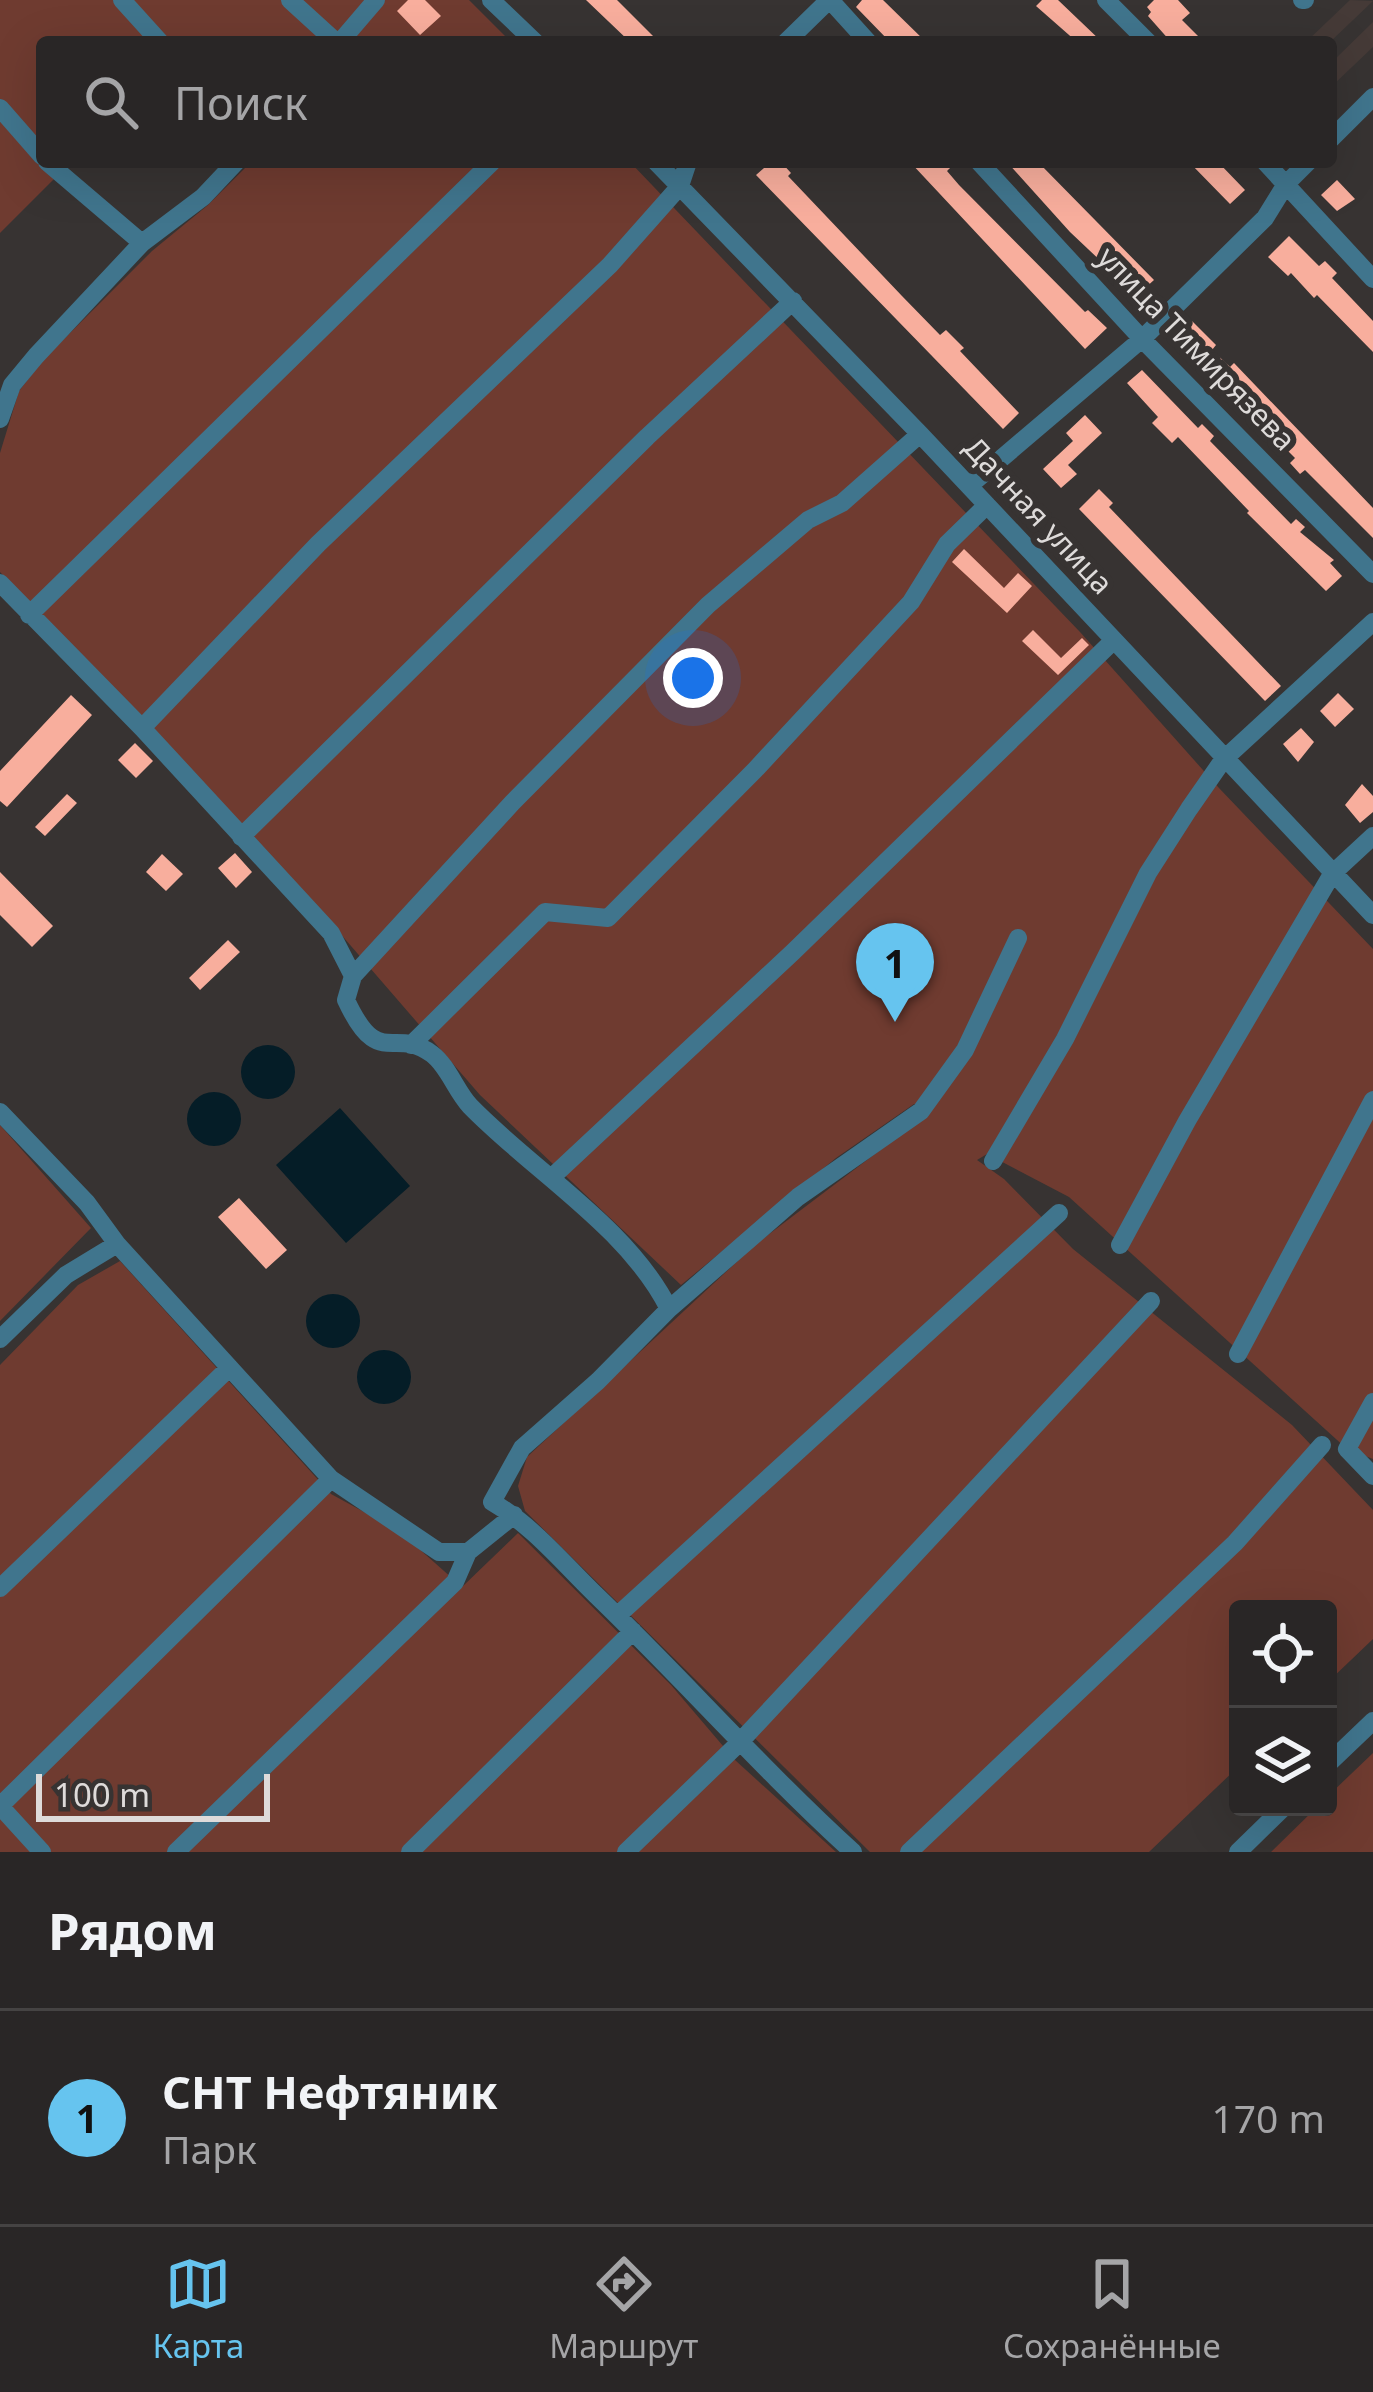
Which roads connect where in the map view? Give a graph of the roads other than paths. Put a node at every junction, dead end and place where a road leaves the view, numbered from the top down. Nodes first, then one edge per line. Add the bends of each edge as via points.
1 (122, 0) edge
2 (290, 0) edge
3 (376, 0) edge
4 (491, 0) edge
5 (829, 0) edge
6 (1106, 0) edge
7 (155, 36) edge
8 (331, 36) edge
9 (343, 36) edge
10 (529, 36) edge
11 (792, 36) edge
12 (862, 36) edge
13 (1142, 36) edge
14 (1373, 97) edge
15 (0, 109) edge
16 (1337, 133) edge
17 (36, 149) edge
18 (55, 168) edge
19 (230, 168) edge
20 (486, 168) edge
21 (662, 168) edge
22 (686, 168) edge
23 (985, 168) edge
24 (1271, 168) edge
25 (1301, 168) edge
26 (1286, 184) junction
27 (680, 187) junction
28 (142, 243) junction
29 (1373, 279) edge
30 (793, 301) junction
31 (1142, 339) junction
32 (0, 419) edge
33 (920, 434) junction
34 (969, 486) junction
35 (987, 505) junction
36 (1373, 574) edge
37 (0, 584) edge
38 (29, 615) junction
39 (1373, 622) edge
40 (1113, 641) junction
41 (142, 728) junction
42 (1223, 760) junction
43 (1373, 836) edge
44 (241, 837) junction
45 (1332, 874) junction
46 (1373, 915) edge
47 (1018, 938) dead end
48 (353, 976) junction
49 (411, 1046) junction
50 (1373, 1100) edge
51 (0, 1112) edge
52 (993, 1161) dead end
53 (551, 1178) junction
54 (1059, 1213) dead end
55 (117, 1244) junction
56 (1120, 1245) dead end
57 (1151, 1301) dead end
58 (669, 1309) junction
59 (0, 1340) edge
60 (1238, 1354) dead end
61 (229, 1368) junction
62 (1373, 1402) edge
63 (1322, 1445) dead end
64 (1373, 1476) edge
65 (331, 1479) junction
66 (514, 1515) junction
67 (468, 1552) junction
68 (0, 1588) edge
69 (618, 1616) junction
70 (633, 1631) junction
71 (1373, 1720) edge
72 (738, 1744) junction
73 (1337, 1755) edge
74 (0, 1806) edge
75 (1275, 1816) edge
76 (43, 1852) edge
77 (176, 1852) edge
78 (410, 1852) edge
79 (626, 1852) edge
80 (853, 1852) edge
81 (909, 1852) edge
82 (1238, 1852) edge

1 - 7 street
2 - 8 street
3 - 9 street
4 - 10 street
5 - 11 street
5 - 12 street
6 - 13 street
14 - 16 street
15 - 17 street
18 - 28 street
19 - 28 street
20 - 38 street
21 - 27 street, Дачная улица
22 - 27 street
23 - 31 street, улица Тимирязева
24 - 26 street
25 - 26 street
26 - 29 street
26 - 31 street via 1265,218
27 - 30 street, Дачная улица
27 - 41 street
28 - 32 street via 12,385
30 - 33 street, Дачная улица
30 - 44 street
31 - 34 street
31 - 36 street, улица Тимирязева
33 - 34 street, Дачная улица
33 - 48 street via 707,605
34 - 35 street, Дачная улица
35 - 40 street, Дачная улица
35 - 49 street via 947,544 911,602 608,918 545,912
37 - 38 street
38 - 41 street
39 - 42 street
40 - 42 street, Дачная улица
40 - 53 street
41 - 44 street
42 - 45 street, Дачная улица
42 - 52 street via 1148,874
43 - 45 street
44 - 48 street via 332,933
45 - 46 street, Дачная улица
45 - 56 street
47 - 58 street via 965,1050 921,1111 798,1197
48 - 49 street via 346,1000 359,1028 380,1044
49 - 53 street via 433,1055 468,1104
50 - 60 street
51 - 55 street
53 - 58 street via 656,1282
54 - 69 street
55 - 59 street via 66,1275
55 - 61 street
57 - 72 street
58 - 66 street via 522,1448 492,1502
61 - 65 street
61 - 68 street
62 - 64 street via 1347,1449
63 - 81 street via 1234,1543
65 - 67 street via 439,1552
65 - 74 street
66 - 67 street
66 - 69 street
67 - 77 street via 455,1582
69 - 70 street
70 - 72 street
70 - 78 street
71 - 73 street
72 - 79 street
72 - 80 street
74 - 76 street
75 - 82 street

